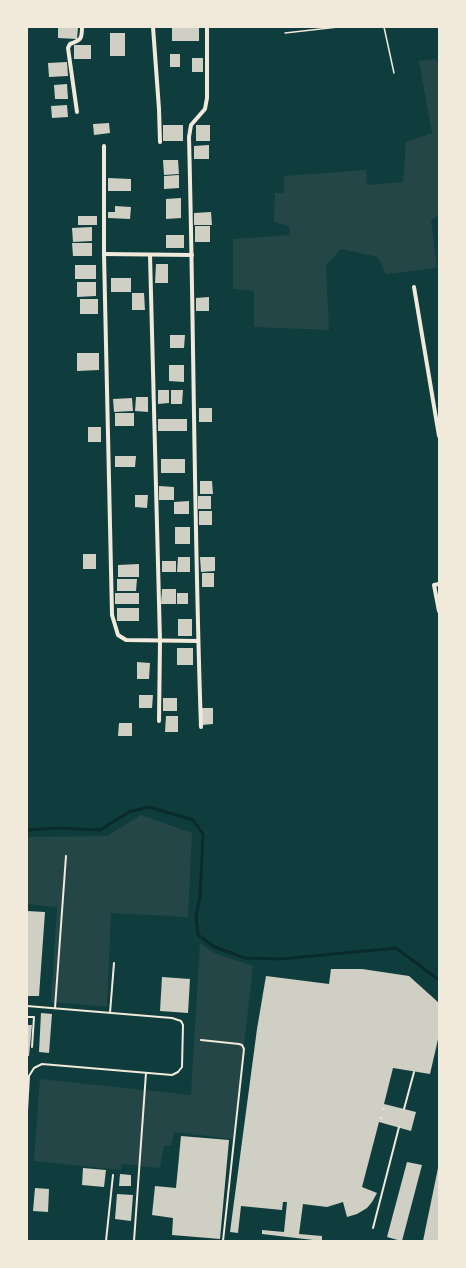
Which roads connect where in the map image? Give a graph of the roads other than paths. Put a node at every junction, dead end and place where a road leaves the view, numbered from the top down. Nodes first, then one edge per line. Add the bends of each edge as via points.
1 (82, 27) edge
2 (152, 27) edge
3 (207, 27) edge
4 (77, 112) dead end
5 (160, 142) dead end
6 (104, 146) dead end
7 (104, 254) junction
8 (150, 255) junction
9 (192, 255) junction
10 (414, 287) dead end
11 (439, 436) edge
12 (439, 584) edge
13 (439, 611) edge
14 (160, 641) junction
15 (198, 641) junction
16 (159, 721) dead end
17 (201, 726) dead end
18 (66, 856) dead end
19 (114, 963) dead end
20 (27, 1006) edge
21 (55, 1008) junction
22 (110, 1013) junction
23 (27, 1017) edge
24 (201, 1040) dead end
25 (32, 1047) dead end
26 (414, 1072) dead end
27 (146, 1073) junction
28 (404, 1109) dead end
29 (27, 1111) edge
30 (399, 1128) dead end
31 (114, 1175) dead end
32 (373, 1228) dead end
33 (106, 1241) edge
34 (134, 1241) edge
35 (223, 1241) edge

1 - 4 street via 81,39 70,44 68,48
2 - 5 street
3 - 9 street via 207,98 205,108 191,125 189,137
6 - 7 street
7 - 8 street
7 - 14 street via 112,615 118,635 126,640
8 - 9 street
8 - 14 street
9 - 15 street
10 - 11 street
12 - 13 street via 434,585
14 - 15 street
14 - 16 street
15 - 17 street
18 - 21 lane
19 - 22 lane
20 - 21 lane
21 - 22 lane
22 - 27 lane via 172,1018 184,1025 182,1067 172,1075
23 - 25 lane via 34,1017
24 - 35 lane via 239,1044 244,1049
26 - 28 lane
27 - 29 lane via 42,1064 34,1068 29,1076
27 - 34 lane
30 - 32 lane
31 - 33 lane

